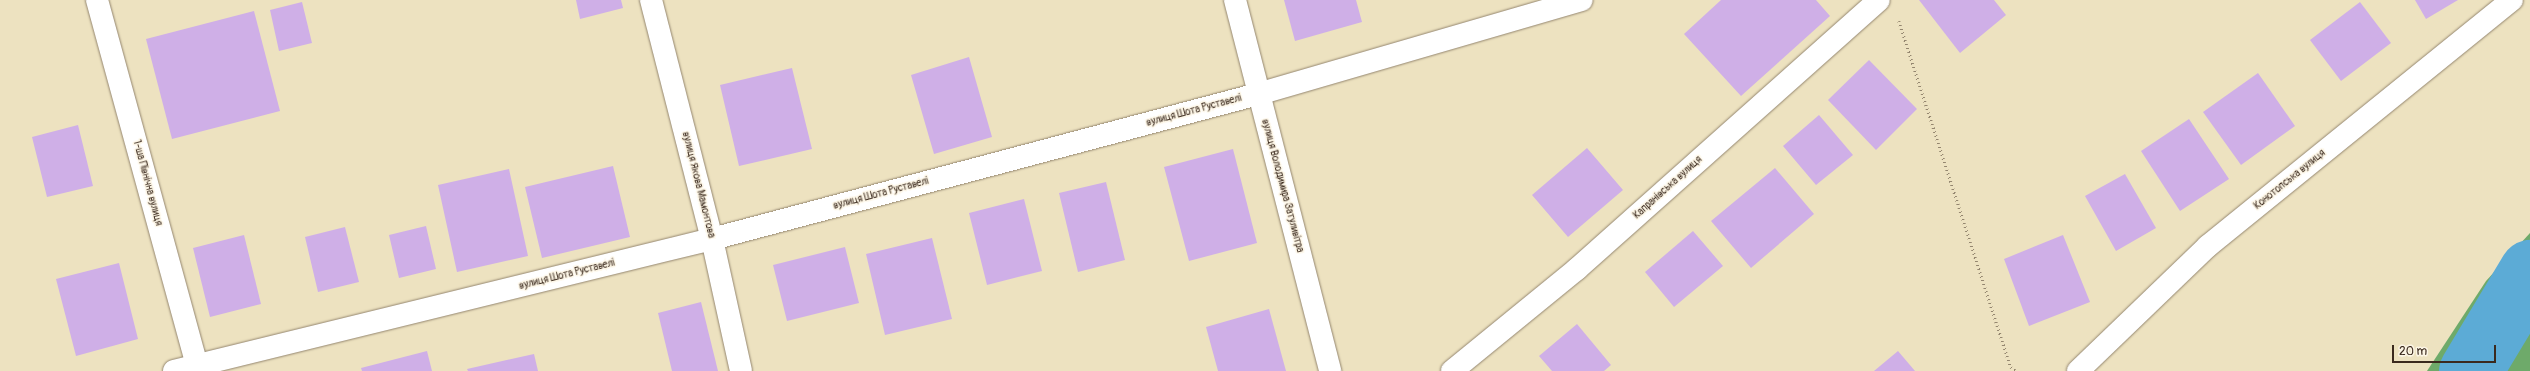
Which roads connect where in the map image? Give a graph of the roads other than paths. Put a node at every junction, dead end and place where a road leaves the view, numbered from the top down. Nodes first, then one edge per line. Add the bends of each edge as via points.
1 (97, 0) edge
2 (652, 0) edge
3 (1235, 0) edge
4 (1582, 0) edge
5 (1879, 0) edge
6 (2512, 0) edge
7 (1258, 94) junction
8 (712, 239) junction
9 (197, 366) junction
10 (174, 371) edge
11 (740, 371) edge
12 (1330, 371) edge
13 (1452, 371) edge
14 (2078, 371) edge

1 - 9 street, 1-ша Північна вулиця
2 - 8 street, вулиця Якова Мамонтова
3 - 7 street, вулиця Володимира Затуливітра
4 - 7 street, вулиця Шота Руставелі
5 - 13 street, Капранівська вулиця via 1577,269
6 - 14 street, Конотопська вулиця via 2208,246
7 - 8 street, вулиця Шота Руставелі
7 - 12 street, вулиця Володимира Затуливітра
8 - 9 street, вулиця Шота Руставелі
8 - 11 street, вулиця Якова Мамонтова
9 - 10 street, вулиця Шота Руставелі

